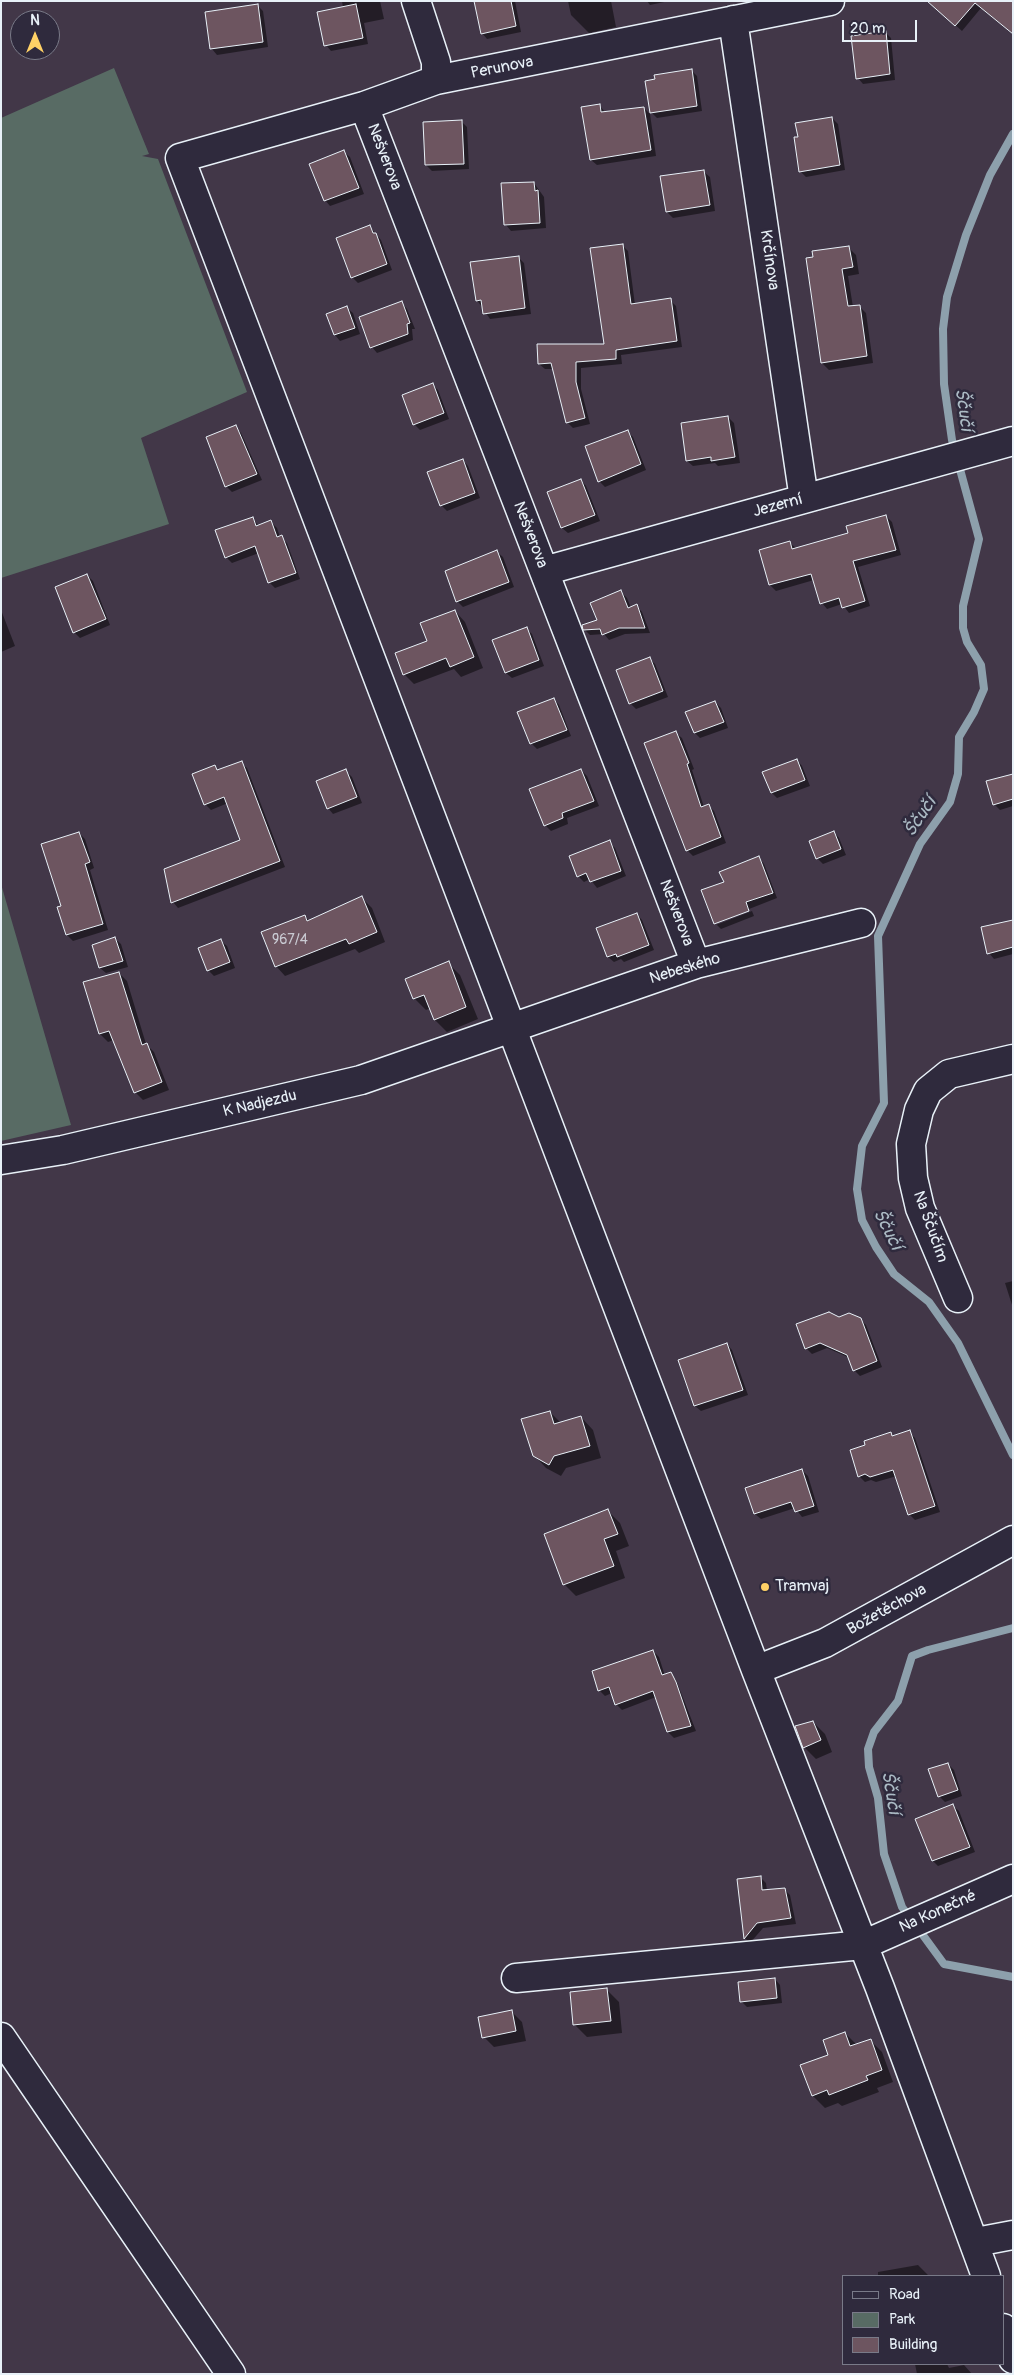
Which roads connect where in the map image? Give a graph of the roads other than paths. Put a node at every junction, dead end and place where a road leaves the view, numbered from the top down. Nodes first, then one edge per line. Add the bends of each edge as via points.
1 (416, 1) edge
2 (830, 1) edge
3 (733, 20) junction
4 (436, 80) junction
5 (364, 106) junction
6 (1013, 441) edge
7 (804, 499) junction
8 (544, 571) junction
9 (861, 923) dead end
10 (696, 964) junction
11 (513, 1028) junction
12 (1009, 1060) edge
13 (1, 1160) edge
14 (958, 1298) dead end
15 (1013, 1540) edge
16 (756, 1670) junction
17 (1013, 1879) edge
18 (863, 1945) junction
19 (516, 1978) dead end
20 (1, 2037) edge
21 (1013, 2235) edge
22 (976, 2242) junction
23 (986, 2275) edge
24 (1004, 2331) edge
25 (1013, 2359) edge
26 (231, 2374) edge

1 - 4 street via 436,62
2 - 3 street, Perunova
3 - 4 street, Perunova
3 - 7 street, Krčínova
4 - 5 street, Perunova
5 - 8 street, Nešverova
5 - 11 street, Perunova via 180,158
6 - 7 street, Jezerní
7 - 8 street, Jezerní
8 - 10 street, Nešverova
9 - 10 street, Nebeského
10 - 11 street, Nebeského
11 - 13 street, K Nadjezdu via 361,1080 63,1150
11 - 16 street
12 - 14 street, Na Ščučím via 949,1074 928,1091 919,1110 911,1144 913,1178 920,1208
15 - 16 street, Božetěchova via 825,1643
16 - 18 street
17 - 18 street, Na Konečné
18 - 19 street, Na Konečné
18 - 22 street
20 - 26 street
21 - 22 street
22 - 23 street
24 - 25 street

